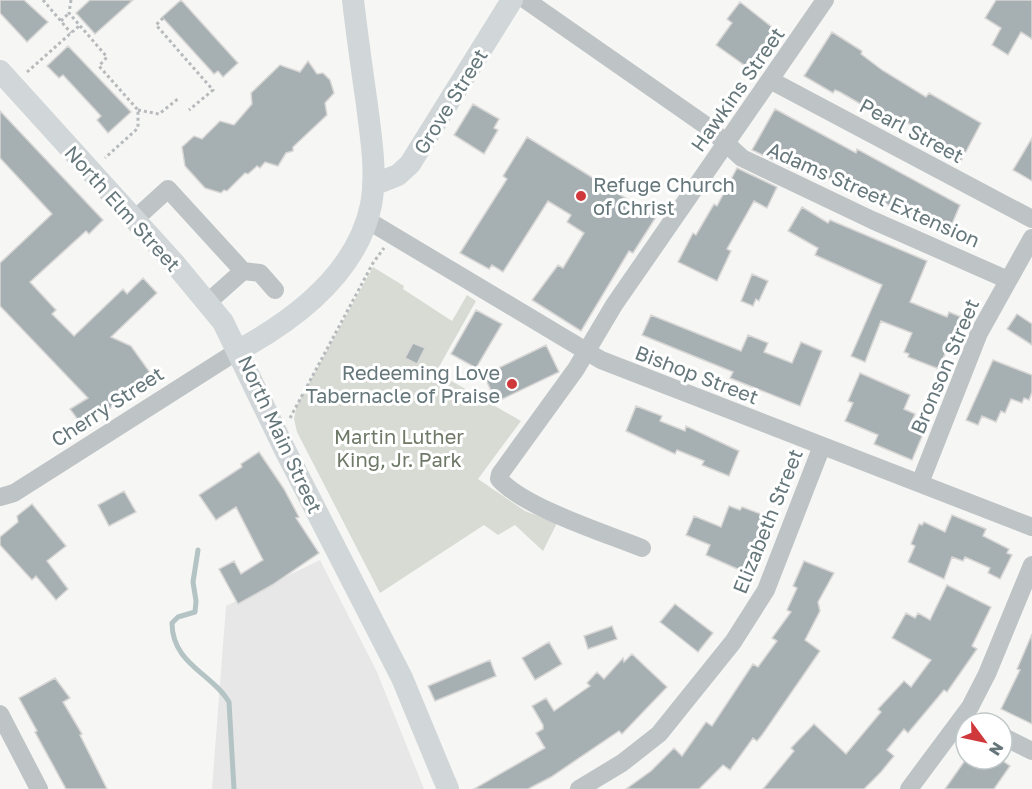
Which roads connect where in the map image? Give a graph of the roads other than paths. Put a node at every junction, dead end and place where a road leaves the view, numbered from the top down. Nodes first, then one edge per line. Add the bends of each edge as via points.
1 (353, 0) edge
2 (512, 0) edge
3 (526, 0) edge
4 (825, 0) edge
5 (6, 78) edge
6 (770, 80) junction
7 (726, 144) junction
8 (373, 186) junction
9 (1032, 219) edge
10 (134, 220) junction
11 (367, 220) junction
12 (1032, 238) edge
13 (243, 272) junction
14 (1008, 280) junction
15 (276, 290) dead end
16 (207, 303) junction
17 (239, 350) junction
18 (585, 353) junction
19 (822, 446) junction
20 (920, 483) junction
21 (0, 497) edge
22 (1032, 527) edge
23 (642, 548) dead end
24 (1032, 565) edge
25 (973, 711) edge
26 (0, 714) edge
27 (954, 737) edge
28 (1014, 742) edge
29 (1032, 751) edge
30 (39, 789) edge
31 (448, 789) edge
32 (579, 789) edge
33 (909, 789) edge

1 - 8 main road, North Main Street via 372,145
2 - 8 main road, Grove Street via 410,164 398,175
3 - 7 street, Adams Street Extension via 708,127
4 - 6 street, Hawkins Street
5 - 10 main road, North Elm Street
6 - 7 street, Hawkins Street
6 - 9 street, Pearl Street
7 - 14 street, Adams Street Extension via 748,161
7 - 18 street, Hawkins Street
8 - 11 main road, North Main Street
10 - 13 street via 168,189
10 - 16 main road, North Elm Street
11 - 17 main road, North Main Street via 347,260 322,290 285,322
11 - 18 street, Bishop Street
12 - 14 street, Bronson Street
13 - 15 street via 260,273
13 - 16 street
14 - 20 street, Bronson Street via 974,344
16 - 17 main road, North Elm Street
17 - 21 street, Cherry Street via 14,493
17 - 31 main road, North Main Street via 402,678
18 - 19 street, Bishop Street
18 - 23 street, Hawkins Street via 501,470 500,479 541,507
19 - 20 street, Bishop Street
19 - 32 street, Elizabeth Street via 774,572 740,633 659,734 629,759
20 - 22 street, Bishop Street
24 - 25 street
26 - 30 street
27 - 33 street
28 - 29 street

